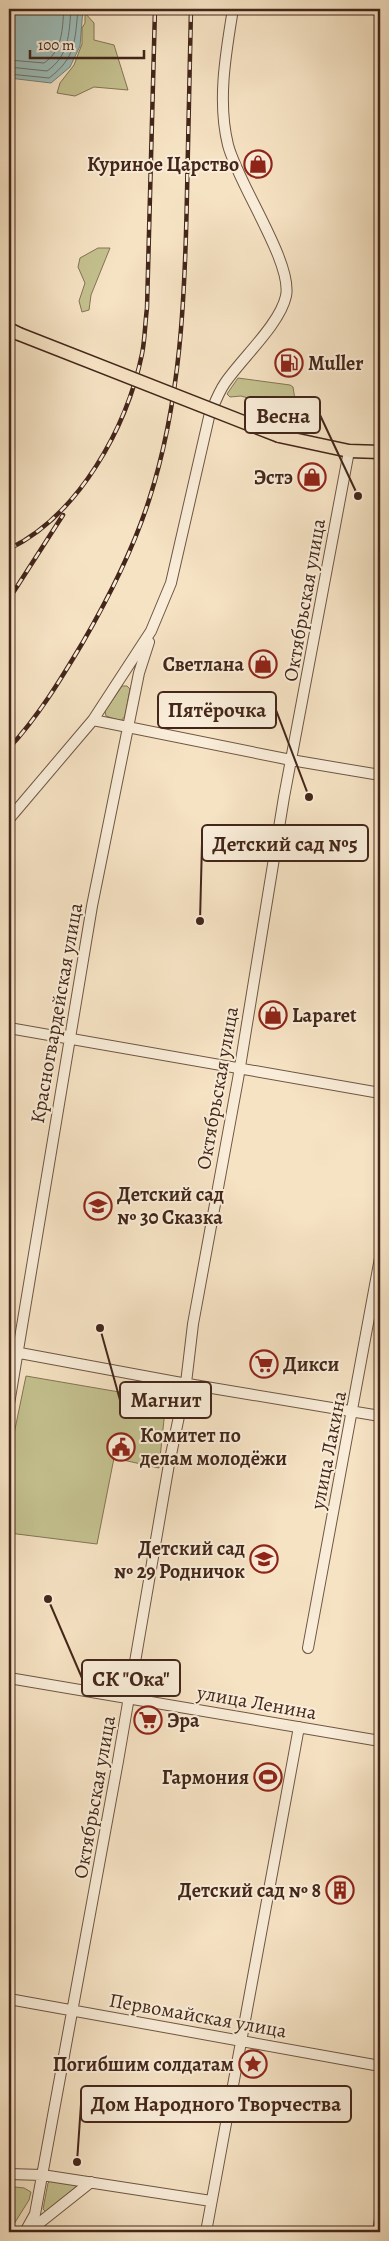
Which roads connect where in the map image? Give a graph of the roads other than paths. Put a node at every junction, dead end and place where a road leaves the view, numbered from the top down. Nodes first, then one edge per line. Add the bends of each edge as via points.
1 (233, 9) edge
2 (14, 332) edge
3 (349, 450) junction
4 (380, 452) edge
5 (151, 631) junction
6 (93, 720) junction
7 (128, 726) junction
8 (291, 760) junction
9 (380, 775) edge
10 (9, 818) edge
11 (9, 1028) edge
12 (70, 1040) junction
13 (239, 1068) junction
14 (380, 1093) edge
15 (380, 1258) edge
16 (13, 1352) edge
17 (186, 1383) junction
18 (9, 1404) edge
19 (352, 1412) junction
20 (380, 1416) edge
21 (308, 1648) dead end
22 (9, 1678) edge
23 (129, 1698) junction
24 (299, 1727) junction
25 (380, 1741) edge
26 (9, 1999) edge
27 (74, 2010) junction
28 (241, 2040) junction
29 (380, 2066) edge
30 (9, 2174) edge
31 (42, 2174) junction
32 (91, 2182) junction
33 (211, 2201) junction
34 (380, 2220) edge
35 (27, 2232) edge
36 (206, 2232) edge
37 (378, 2232) edge

1 - 5 street via 223,122 238,173 279,257 287,286 283,307 225,383 210,417 170,583
2 - 3 main road, bridge via 279,436
3 - 4 main road
3 - 8 street, Октябрьская улица
5 - 6 street
5 - 7 street, Красногвардейская улица
6 - 7 street
6 - 10 street
7 - 8 street
7 - 12 street, Красногвардейская улица via 92,906
8 - 9 street
8 - 13 street, Октябрьская улица
11 - 12 street
12 - 13 street
12 - 16 street, Красногвардейская улица
13 - 14 street
13 - 17 street, Октябрьская улица via 193,1324
15 - 19 street, улица Лакина
16 - 17 street
16 - 18 street, Красногвардейская улица
17 - 19 street
17 - 23 street, Октябрьская улица
19 - 20 street
19 - 21 street, улица Лакина
22 - 23 street, улица Ленина
23 - 24 street, улица Ленина
23 - 27 street, Октябрьская улица
24 - 25 street, улица Ленина
24 - 28 street
26 - 27 street, Первомайская улица
27 - 28 street, Первомайская улица
27 - 31 street, Октябрьская улица
28 - 29 street, Первомайская улица
28 - 33 street
30 - 31 street
31 - 32 street
31 - 35 street, Октябрьская улица via 35,2214
32 - 33 street
32 - 35 street
33 - 36 street
34 - 37 street

